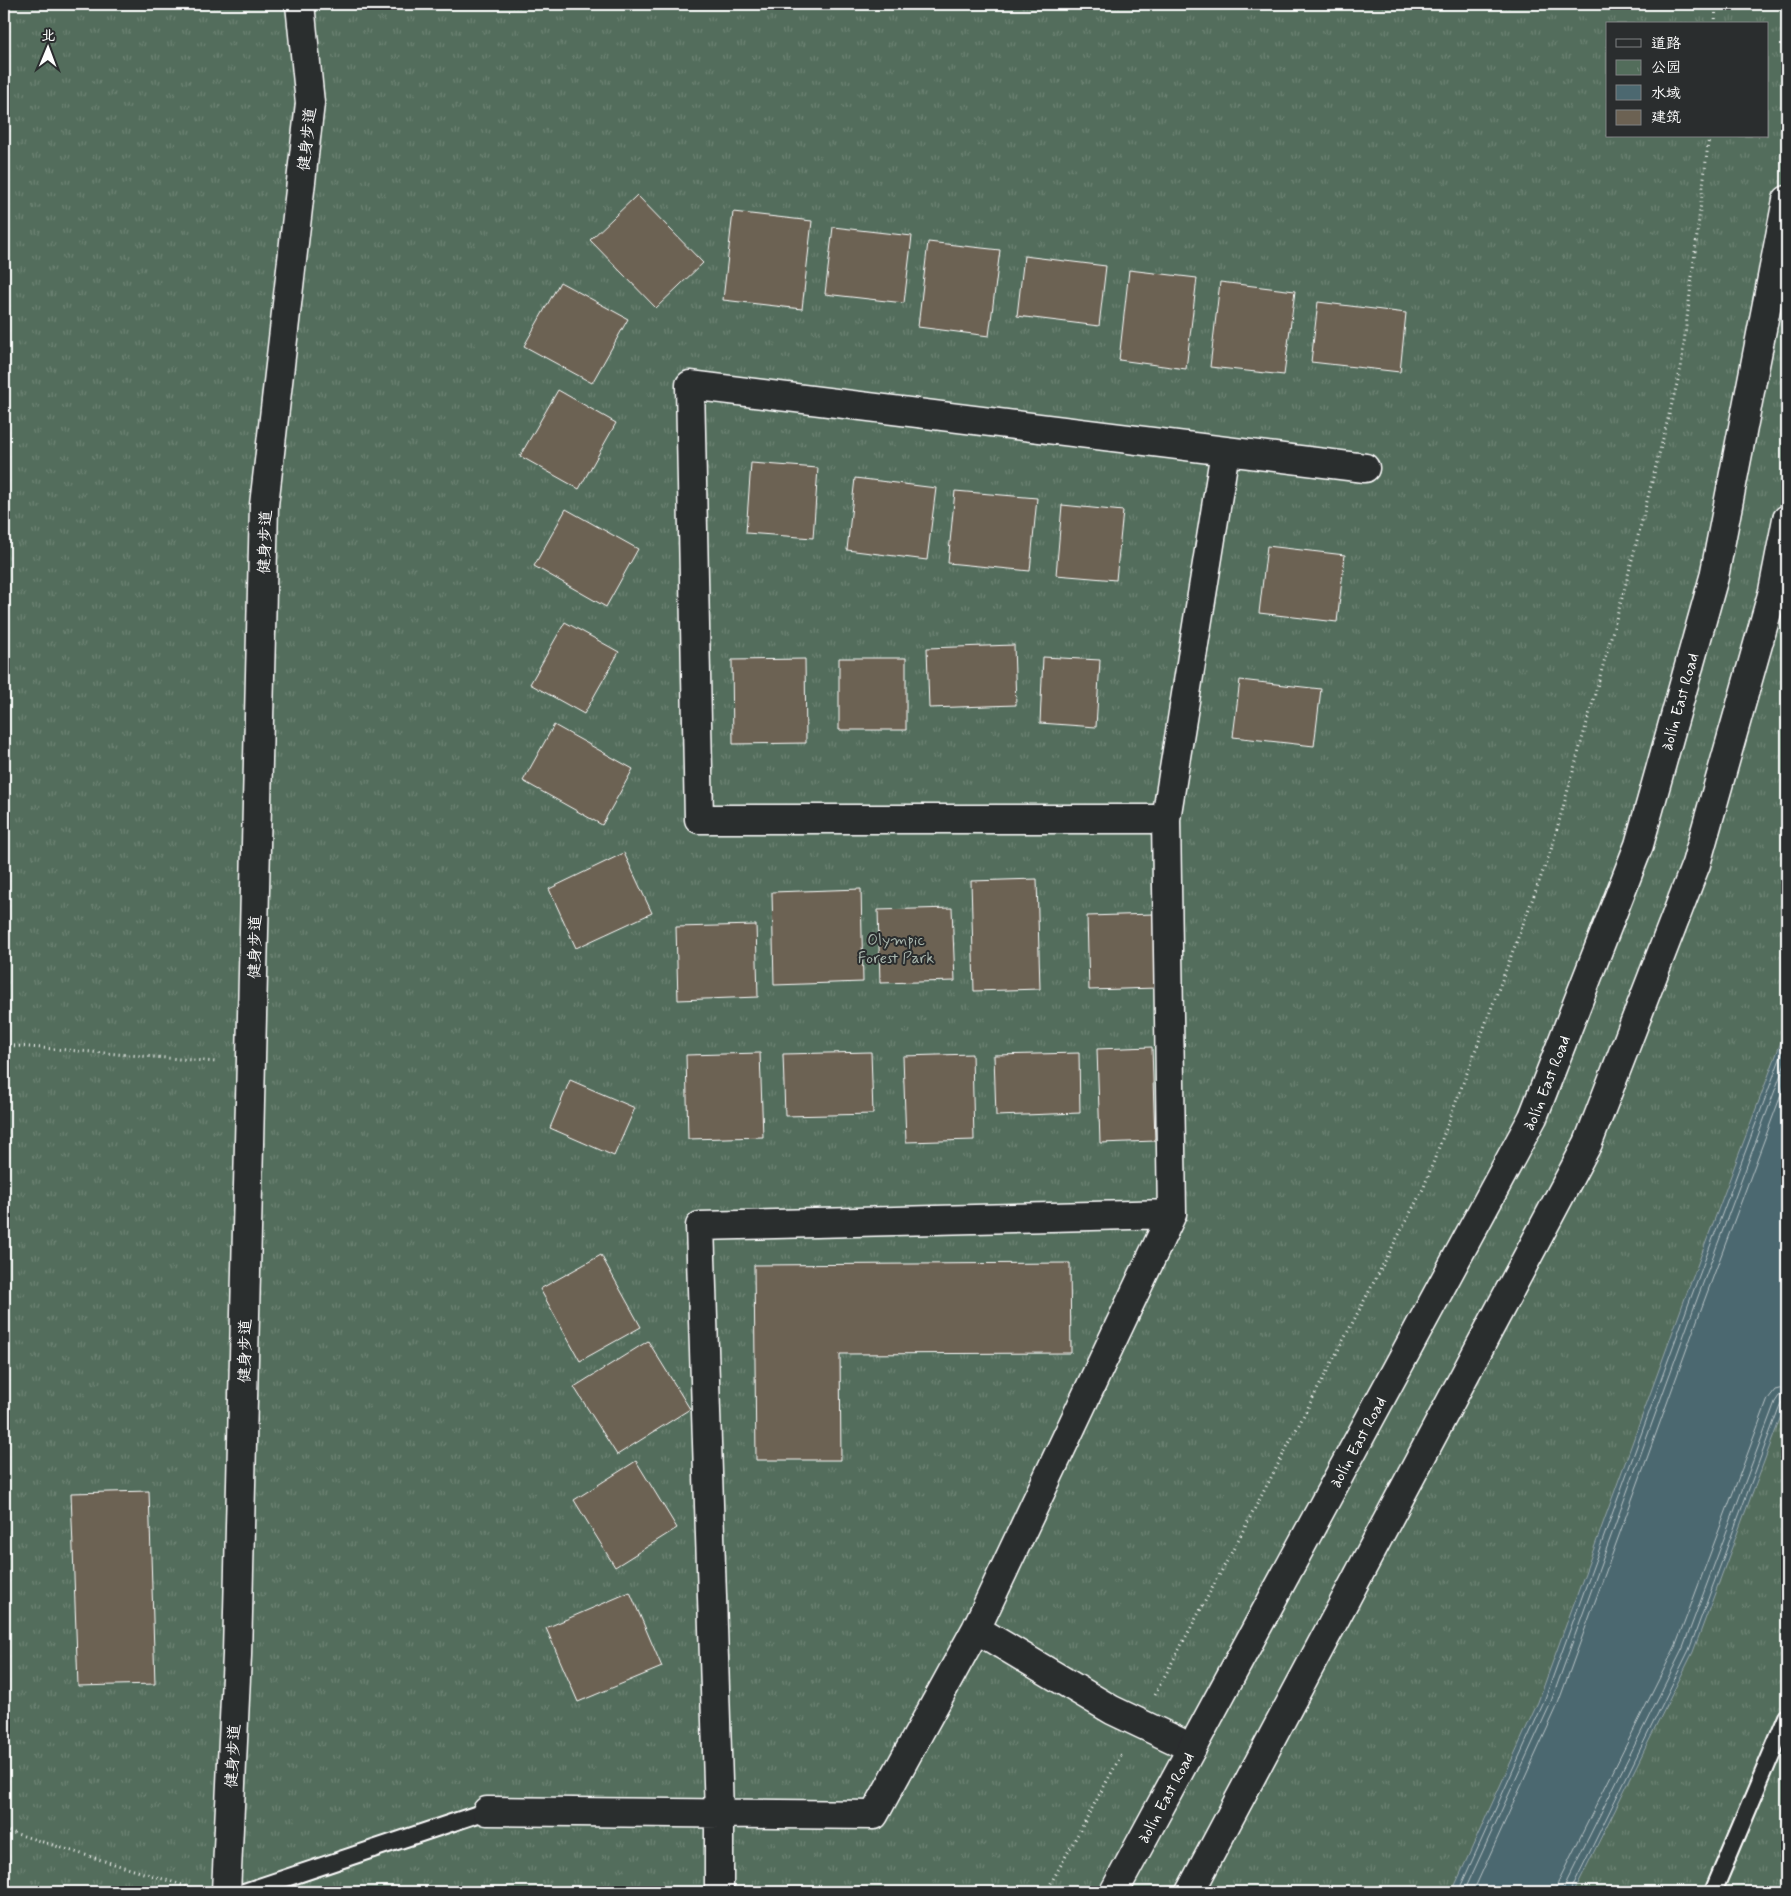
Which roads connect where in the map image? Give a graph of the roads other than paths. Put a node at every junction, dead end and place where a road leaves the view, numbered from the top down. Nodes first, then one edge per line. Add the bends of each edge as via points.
1 (300, 4) edge
2 (1787, 200) edge
3 (1226, 451) junction
4 (1365, 468) dead end
5 (1787, 519) edge
6 (1166, 819) junction
7 (1172, 1214) junction
8 (976, 1629) junction
9 (1787, 1717) edge
10 (1192, 1748) junction
11 (488, 1811) joint
12 (719, 1813) junction
13 (226, 1892) edge
14 (244, 1892) edge
15 (719, 1892) edge
16 (1114, 1892) edge
17 (1190, 1892) edge
18 (1713, 1892) edge

1 - 13 street, 健身步道 via 310,103 264,505 237,1655
2 - 10 street, àolín East Road via 1714,577 1639,845 1533,1118
3 - 4 street
3 - 6 street
3 - 6 street via 690,385 699,819
5 - 17 street via 1773,591 1696,864 1588,1143
6 - 7 street
7 - 8 street
7 - 12 street via 700,1226
8 - 10 street via 1112,1710
8 - 12 street via 874,1816
9 - 18 lane
10 - 16 street, àolín East Road
11 - 12 street
11 - 14 lane
12 - 15 street

